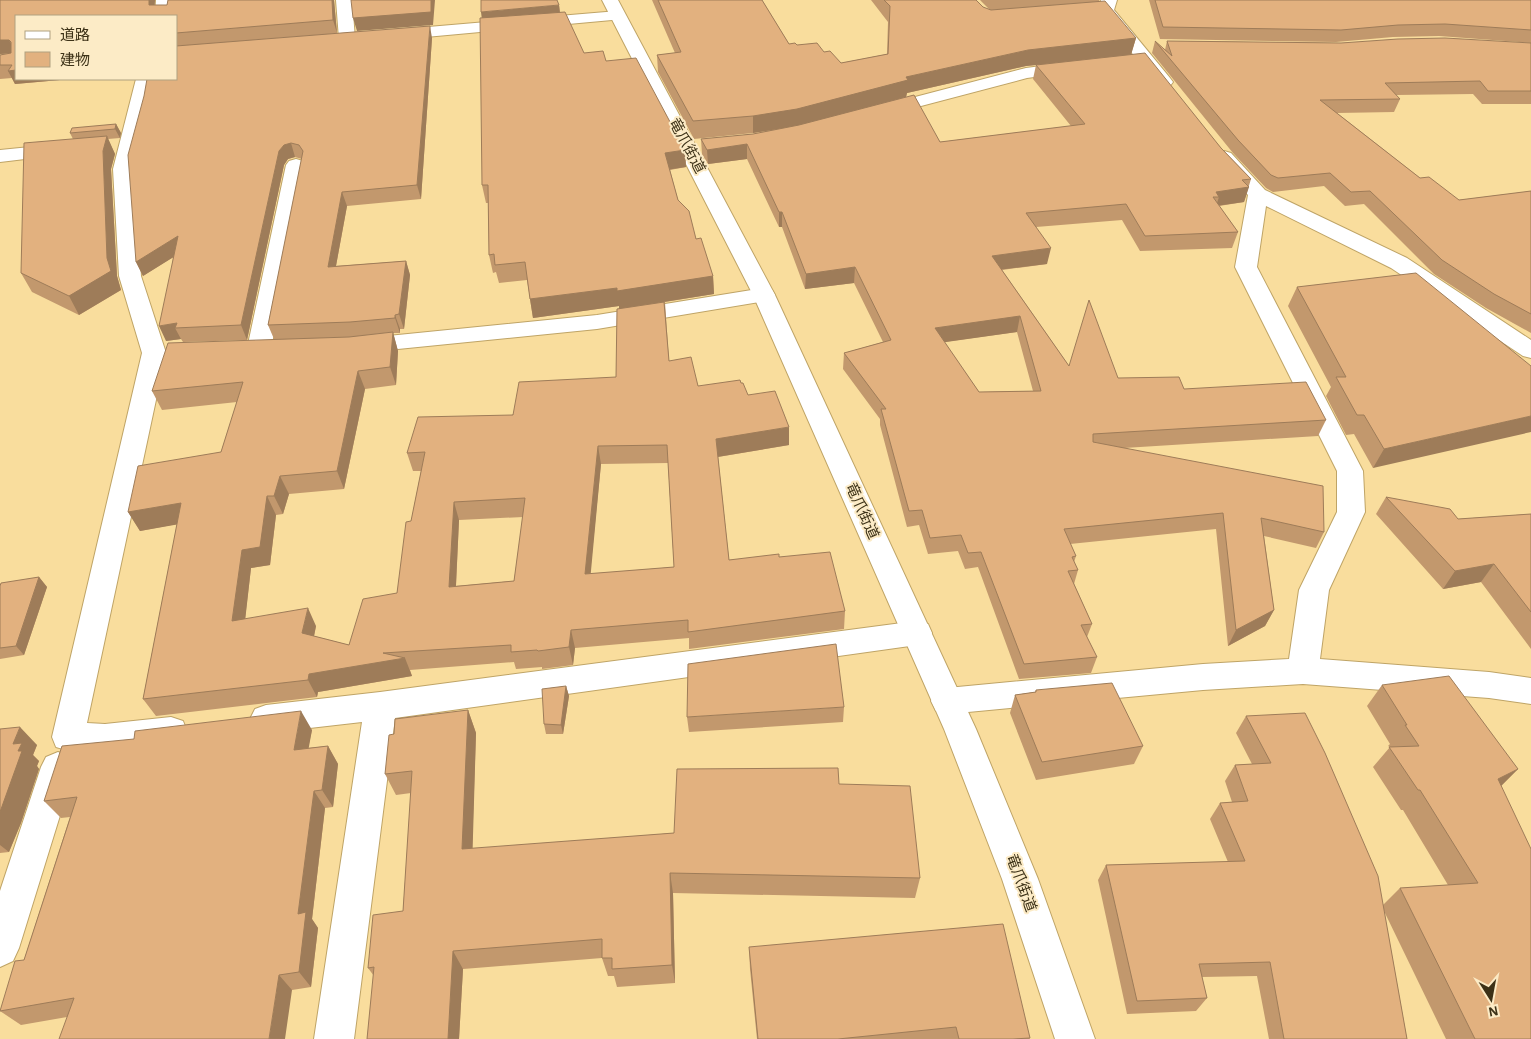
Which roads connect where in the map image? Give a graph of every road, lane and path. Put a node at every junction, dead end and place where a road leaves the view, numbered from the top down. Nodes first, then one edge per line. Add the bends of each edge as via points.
1 (164, 0) edge
2 (344, 0) edge
3 (610, 0) edge
4 (1107, 5) edge
5 (1086, 11) edge
6 (164, 15) edge
7 (618, 16) junction
8 (347, 39) junction
9 (328, 41) edge
10 (1088, 66) edge
11 (145, 80) edge
12 (1176, 98) edge
13 (864, 116) edge
14 (1213, 143) edge
15 (80, 149) edge
16 (0, 156) edge
17 (296, 165) dead end
18 (1258, 194) junction
19 (764, 295) junction
20 (336, 346) edge
21 (259, 349) edge
22 (1531, 351) edge
23 (917, 633) junction
24 (1303, 671) junction
25 (1531, 691) edge
26 (947, 701) junction
27 (380, 706) junction
28 (243, 722) edge
29 (194, 728) edge
30 (68, 737) junction
31 (0, 948) edge
32 (334, 1039) edge
33 (1075, 1039) edge

1 - 6 street
2 - 8 street
3 - 7 street, 竜爪街道
4 - 5 street
4 - 12 street via 1140,54
7 - 8 street
7 - 19 street, 竜爪街道 via 697,146
8 - 9 street
10 - 13 street via 1026,73
11 - 30 street via 119,145 124,169 130,276 164,353
14 - 18 street
15 - 16 street
17 - 21 street
18 - 22 street via 1399,263
18 - 24 street via 1246,267 1350,472 1351,512 1314,590
19 - 20 street via 597,322
19 - 23 street, 竜爪街道
23 - 26 street, 竜爪街道
23 - 27 street
24 - 25 street
24 - 26 street
26 - 33 street, 竜爪街道 via 1020,879
27 - 28 street
27 - 32 street
29 - 30 street via 105,738
30 - 31 street

